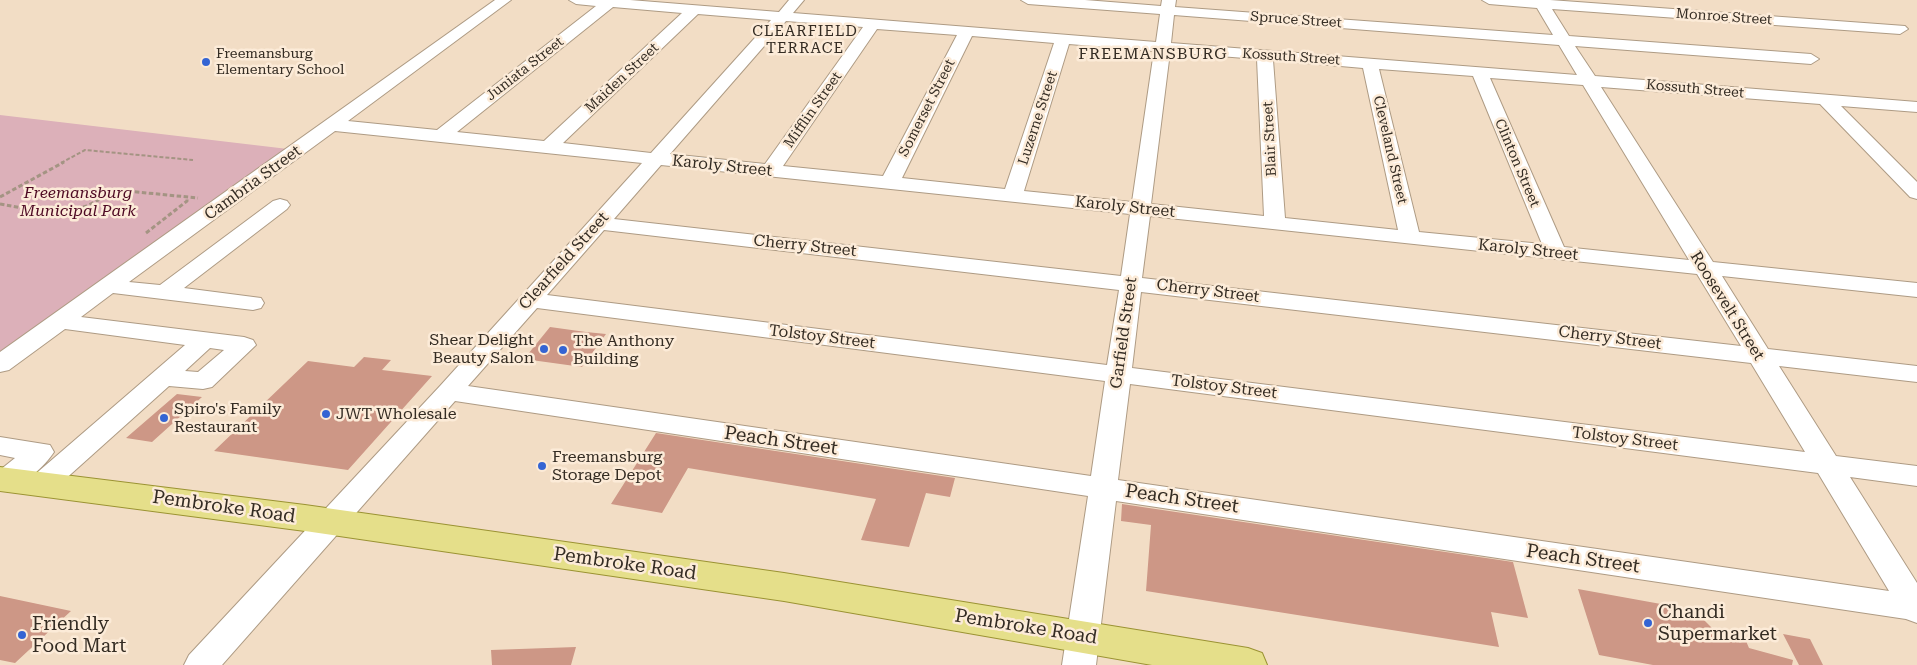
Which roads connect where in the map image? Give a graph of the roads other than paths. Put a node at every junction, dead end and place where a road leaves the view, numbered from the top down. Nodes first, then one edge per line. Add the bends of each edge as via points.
1 (504, 0) edge
2 (576, 0) edge
3 (797, 0) edge
4 (1028, 0) edge
5 (1489, 0) edge
6 (610, 2) junction
7 (1540, 2) edge
8 (1168, 5) edge
9 (695, 9) junction
10 (782, 17) junction
11 (873, 24) junction
12 (1900, 29) dead end
13 (966, 32) junction
14 (1063, 40) junction
15 (1563, 40) junction
16 (1162, 47) junction
17 (1264, 55) junction
18 (1810, 59) dead end
19 (1370, 63) junction
20 (1479, 72) junction
21 (1589, 81) junction
22 (1825, 100) junction
23 (1917, 107) edge
24 (333, 125) junction
25 (441, 136) junction
26 (548, 147) junction
27 (655, 159) junction
28 (770, 171) junction
29 (888, 184) junction
30 (1917, 193) edge
31 (1012, 196) junction
32 (232, 198) junction
33 (1141, 209) junction
34 (598, 223) junction
35 (1275, 223) junction
36 (1410, 238) junction
37 (1556, 253) junction
38 (1704, 268) junction
39 (1131, 282) junction
40 (110, 286) junction
41 (1917, 290) edge
42 (165, 292) junction
43 (530, 300) junction
44 (253, 303) dead end
45 (61, 321) junction
46 (205, 340) junction
47 (1758, 355) junction
48 (0, 364) edge
49 (1120, 374) junction
50 (1917, 374) edge
51 (164, 377) junction
52 (449, 392) junction
53 (1, 443) edge
54 (1827, 464) junction
55 (1917, 476) edge
56 (3, 480) edge
57 (42, 484) junction
58 (1104, 488) junction
59 (331, 522) junction
60 (1916, 609) edge
61 (1081, 650) edge
62 (201, 665) edge
63 (1248, 665) edge

1 - 24 street, Cambria Street
2 - 6 street, Kossuth Street
3 - 10 street, Clearfield Street
4 - 8 street, Spruce Street
5 - 7 street, Monroe Street
6 - 9 street, Kossuth Street
6 - 25 street, Juniata Street
7 - 12 street, Monroe Street via 1872,23
7 - 15 street, Roosevelt Street
8 - 15 street, Spruce Street
8 - 16 street, Garfield Street
9 - 10 street, Kossuth Street
9 - 26 street, Maiden Street
10 - 11 street, Kossuth Street
10 - 27 street, Clearfield Street
11 - 13 street, Kossuth Street
11 - 28 street, Mifflin Street
13 - 14 street, Kossuth Street
13 - 29 street, Somerset Street
14 - 16 street, Kossuth Street
14 - 31 street, Luzerne Street
15 - 18 street, Spruce Street
15 - 21 street, Roosevelt Street
16 - 17 street, Kossuth Street
16 - 33 street, Garfield Street
17 - 19 street, Kossuth Street
17 - 35 street, Blair Street
19 - 20 street, Kossuth Street
19 - 36 street, Cleveland Street
20 - 21 street, Kossuth Street
20 - 37 street, Clinton Street
21 - 22 street, Kossuth Street
21 - 38 street, Roosevelt Street
22 - 23 street, Kossuth Street
22 - 30 street
24 - 25 street, Karoly Street
24 - 32 street, Cambria Street
25 - 26 street, Karoly Street
26 - 27 street, Karoly Street
27 - 28 street, Karoly Street
27 - 34 street, Clearfield Street
28 - 29 street, Karoly Street
29 - 31 street, Karoly Street
31 - 33 street, Karoly Street
32 - 40 street, Cambria Street
32 - 42 street via 280,205
33 - 35 street, Karoly Street
33 - 39 street, Garfield Street
34 - 39 street, Cherry Street
34 - 43 street, Clearfield Street
35 - 36 street, Karoly Street
36 - 37 street, Karoly Street
37 - 38 street, Karoly Street
38 - 41 street, Karoly Street
38 - 47 street, Roosevelt Street
39 - 47 street, Cherry Street
39 - 49 street, Garfield Street
40 - 42 street
40 - 45 street, Cambria Street
42 - 44 street
43 - 49 street, Tolstoy Street
43 - 52 street, Clearfield Street
45 - 46 street
45 - 48 street, Cambria Street
46 - 51 street
46 - 51 street via 244,345 203,381
47 - 50 street, Cherry Street
47 - 54 street, Roosevelt Street
49 - 54 street, Tolstoy Street
49 - 58 street, Garfield Street
51 - 57 street
52 - 58 street, Peach Street
52 - 59 street, Clearfield Street
53 - 56 street via 40,452
54 - 55 street, Tolstoy Street
54 - 60 street, Roosevelt Street
56 - 57 main road, Pembroke Road
57 - 59 main road, Pembroke Road
58 - 60 street, Peach Street
58 - 61 street, Garfield Street
59 - 61 main road, Pembroke Road via 784,587
59 - 62 street, Clearfield Street
61 - 63 main road, Pembroke Road

